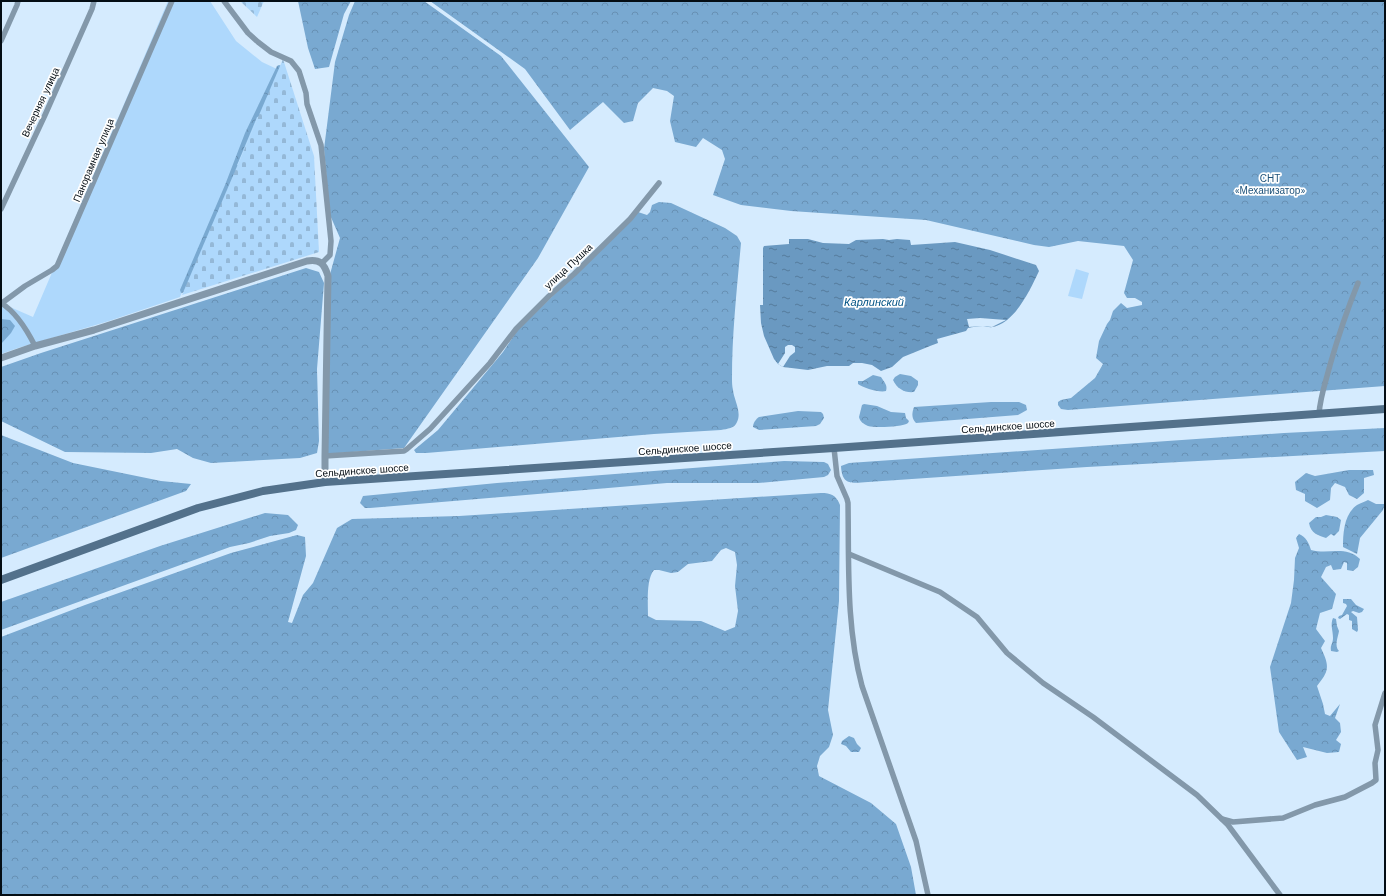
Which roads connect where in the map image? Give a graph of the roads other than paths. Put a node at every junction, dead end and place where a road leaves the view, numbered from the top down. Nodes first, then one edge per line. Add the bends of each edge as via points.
1 (18, 1) edge
2 (94, 1) edge
3 (172, 1) edge
4 (224, 1) edge
5 (1, 42) edge
6 (659, 183) dead end
7 (1, 209) edge
8 (322, 263) junction
9 (1358, 283) dead end
10 (2, 303) edge
11 (35, 346) junction
12 (1, 358) edge
13 (1385, 409) edge
14 (1319, 414) junction
15 (834, 448) junction
16 (324, 456) junction
17 (325, 482) junction
18 (849, 554) junction
19 (1, 580) edge
20 (1385, 693) edge
21 (1222, 819) junction
22 (928, 895) edge
23 (1280, 895) edge

1 - 5 street
2 - 7 street, Вечерняя улица
3 - 10 street, Панорамная улица via 57,266
4 - 8 street via 255,39 271,52 291,61 302,79 307,104 321,145 331,241 330,255
6 - 16 street, улица Пушка via 630,219 516,329 490,363 430,429 408,449
8 - 11 street via 307,260 94,330
8 - 16 street via 328,276
9 - 14 street via 1342,325
10 - 11 street via 18,319
11 - 12 street
13 - 14 main road, Сельдинское шоссе
14 - 15 main road, Сельдинское шоссе
15 - 17 main road, Сельдинское шоссе
15 - 18 street via 837,476 848,503
16 - 17 street
17 - 19 main road, Сельдинское шоссе via 242,492
18 - 21 street via 940,592 977,617 1007,653 1043,683 1197,795
18 - 22 street via 850,614 857,666 916,841
20 - 21 street via 1375,725 1378,750 1375,763 1376,780 1345,797 1315,805 1283,818 1233,822
21 - 23 street

